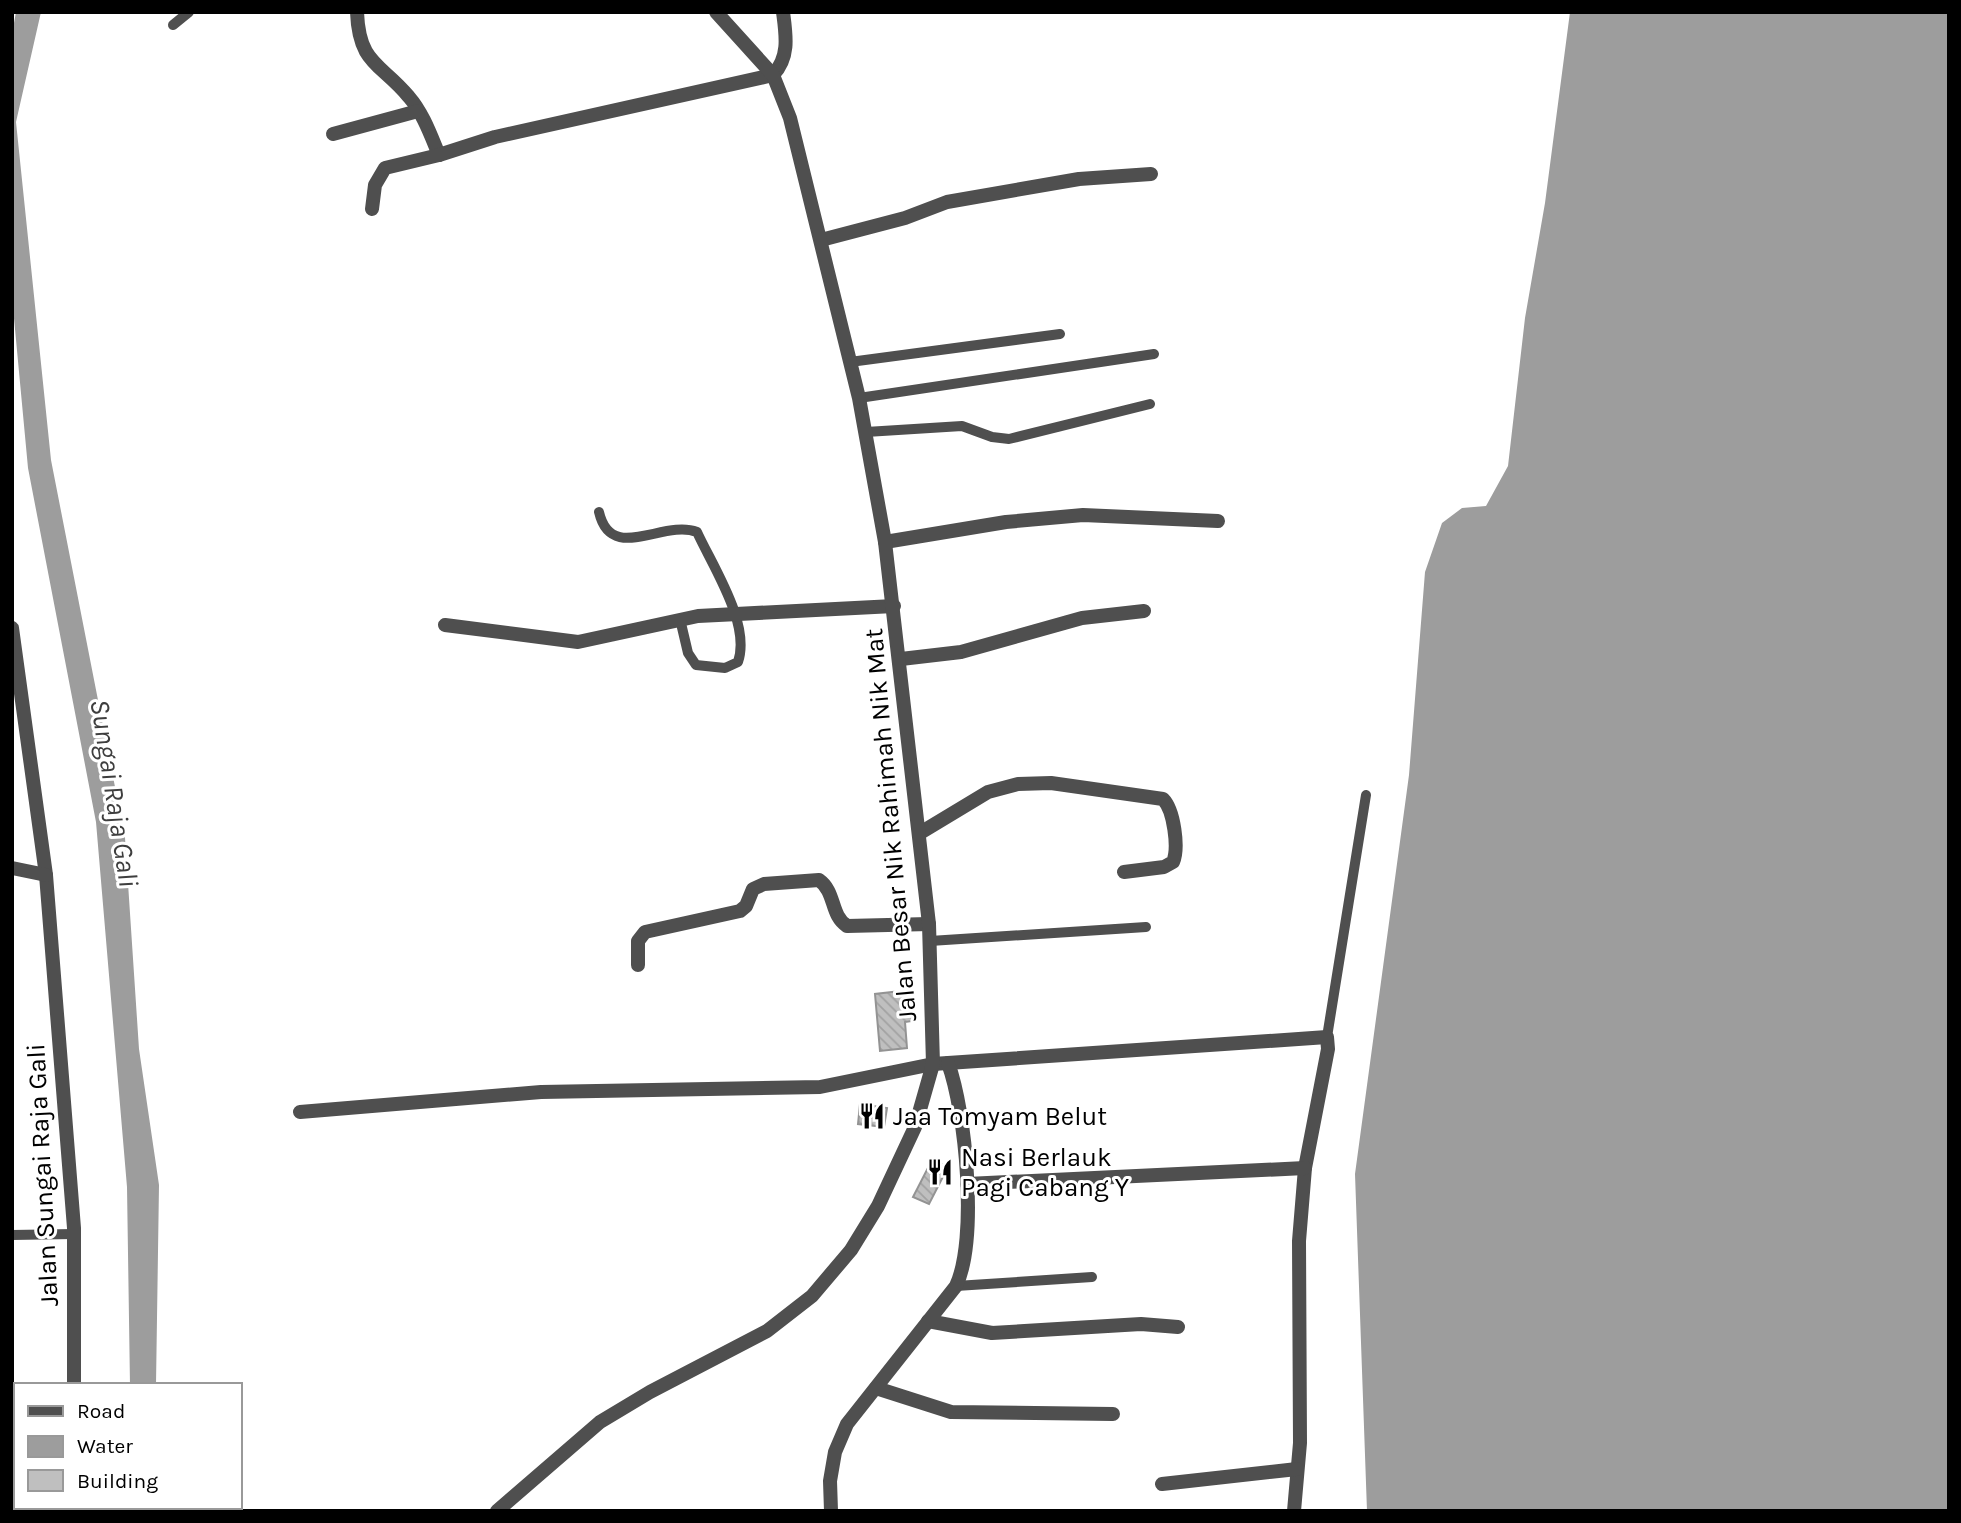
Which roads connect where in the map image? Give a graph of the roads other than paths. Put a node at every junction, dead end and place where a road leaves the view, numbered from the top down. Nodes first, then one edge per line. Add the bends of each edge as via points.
1 (189, 12) edge
2 (358, 12) edge
3 (716, 12) edge
4 (783, 12) edge
5 (173, 25) dead end
6 (773, 75) junction
7 (418, 111) junction
8 (333, 134) dead end
9 (439, 155) junction
10 (1151, 174) dead end
11 (372, 209) dead end
12 (821, 240) junction
13 (1060, 334) dead end
14 (1154, 354) dead end
15 (850, 362) junction
16 (859, 398) junction
17 (1150, 404) dead end
18 (866, 432) junction
19 (599, 512) dead end
20 (1219, 521) dead end
21 (885, 542) junction
22 (894, 606) junction
23 (1144, 611) dead end
24 (737, 615) junction
25 (680, 619) junction
26 (445, 625) dead end
27 (12, 628) edge
28 (901, 659) junction
29 (1366, 795) dead end
30 (920, 832) junction
31 (12, 868) edge
32 (1125, 872) dead end
33 (46, 875) junction
34 (929, 924) junction
35 (1146, 927) dead end
36 (930, 941) junction
37 (638, 965) dead end
38 (1327, 1037) junction
39 (940, 1064) junction
40 (300, 1112) dead end
41 (1305, 1168) junction
42 (967, 1184) junction
43 (74, 1234) junction
44 (12, 1235) edge
45 (1092, 1278) dead end
46 (956, 1286) junction
47 (929, 1321) junction
48 (1178, 1327) dead end
49 (74, 1383) edge
50 (876, 1388) junction
51 (1113, 1414) dead end
52 (1297, 1469) junction
53 (1162, 1484) dead end
54 (497, 1511) edge
55 (831, 1511) edge
56 (1294, 1511) edge

1 - 5 lane
2 - 7 street via 359,37 373,65 410,97
3 - 6 street, Jalan Besar Nik Rahimah Nik Mat
4 - 6 street via 785,55
6 - 9 street via 504,134
6 - 12 street, Jalan Besar Nik Rahimah Nik Mat via 790,118
7 - 8 street
7 - 9 street
9 - 11 street via 385,168 375,185
10 - 12 street via 1079,179 947,201 905,218
12 - 15 street, Jalan Besar Nik Rahimah Nik Mat
13 - 15 lane
14 - 16 lane
15 - 16 street, Jalan Besar Nik Rahimah Nik Mat
16 - 18 street, Jalan Besar Nik Rahimah Nik Mat
17 - 18 lane via 1009,439 962,426
18 - 21 street, Jalan Besar Nik Rahimah Nik Mat
19 - 24 lane via 603,528 624,538 678,528 697,533
20 - 21 street via 1083,516 1006,522
21 - 22 street, Jalan Besar Nik Rahimah Nik Mat
22 - 24 street
22 - 28 street, Jalan Besar Nik Rahimah Nik Mat
23 - 28 street via 1082,618 967,650
24 - 25 street
24 - 25 lane via 740,655 738,662 724,668 696,666
25 - 26 street via 578,642
27 - 33 street, Jalan Sungai Raja Gali
28 - 30 street, Jalan Besar Nik Rahimah Nik Mat
29 - 38 lane
30 - 32 street via 988,792 1018,784 1051,783 1163,799 1169,808 1176,852 1173,862
30 - 34 street, Jalan Besar Nik Rahimah Nik Mat
31 - 33 street
33 - 43 street, Jalan Sungai Raja Gali
34 - 36 street, Jalan Besar Nik Rahimah Nik Mat
34 - 37 street via 847,926 820,880 764,884 753,888 740,911 645,932 638,941
35 - 36 lane
36 - 39 street, Jalan Besar Nik Rahimah Nik Mat
38 - 39 street
38 - 41 street
39 - 40 street via 820,1087 555,1091
39 - 42 street via 954,1080
39 - 54 street, Jalan Besar Nik Rahimah Nik Mat via 890,1183 850,1250 812,1296 767,1331 600,1422
41 - 42 street
41 - 52 street via 1299,1241
42 - 46 street via 966,1257
43 - 44 lane
43 - 49 street, Jalan Sungai Raja Gali
45 - 46 lane
46 - 47 street
47 - 48 street via 992,1333 1141,1324
47 - 50 street
50 - 51 street via 951,1412
50 - 55 street via 847,1424 835,1452
52 - 53 street
52 - 56 street

